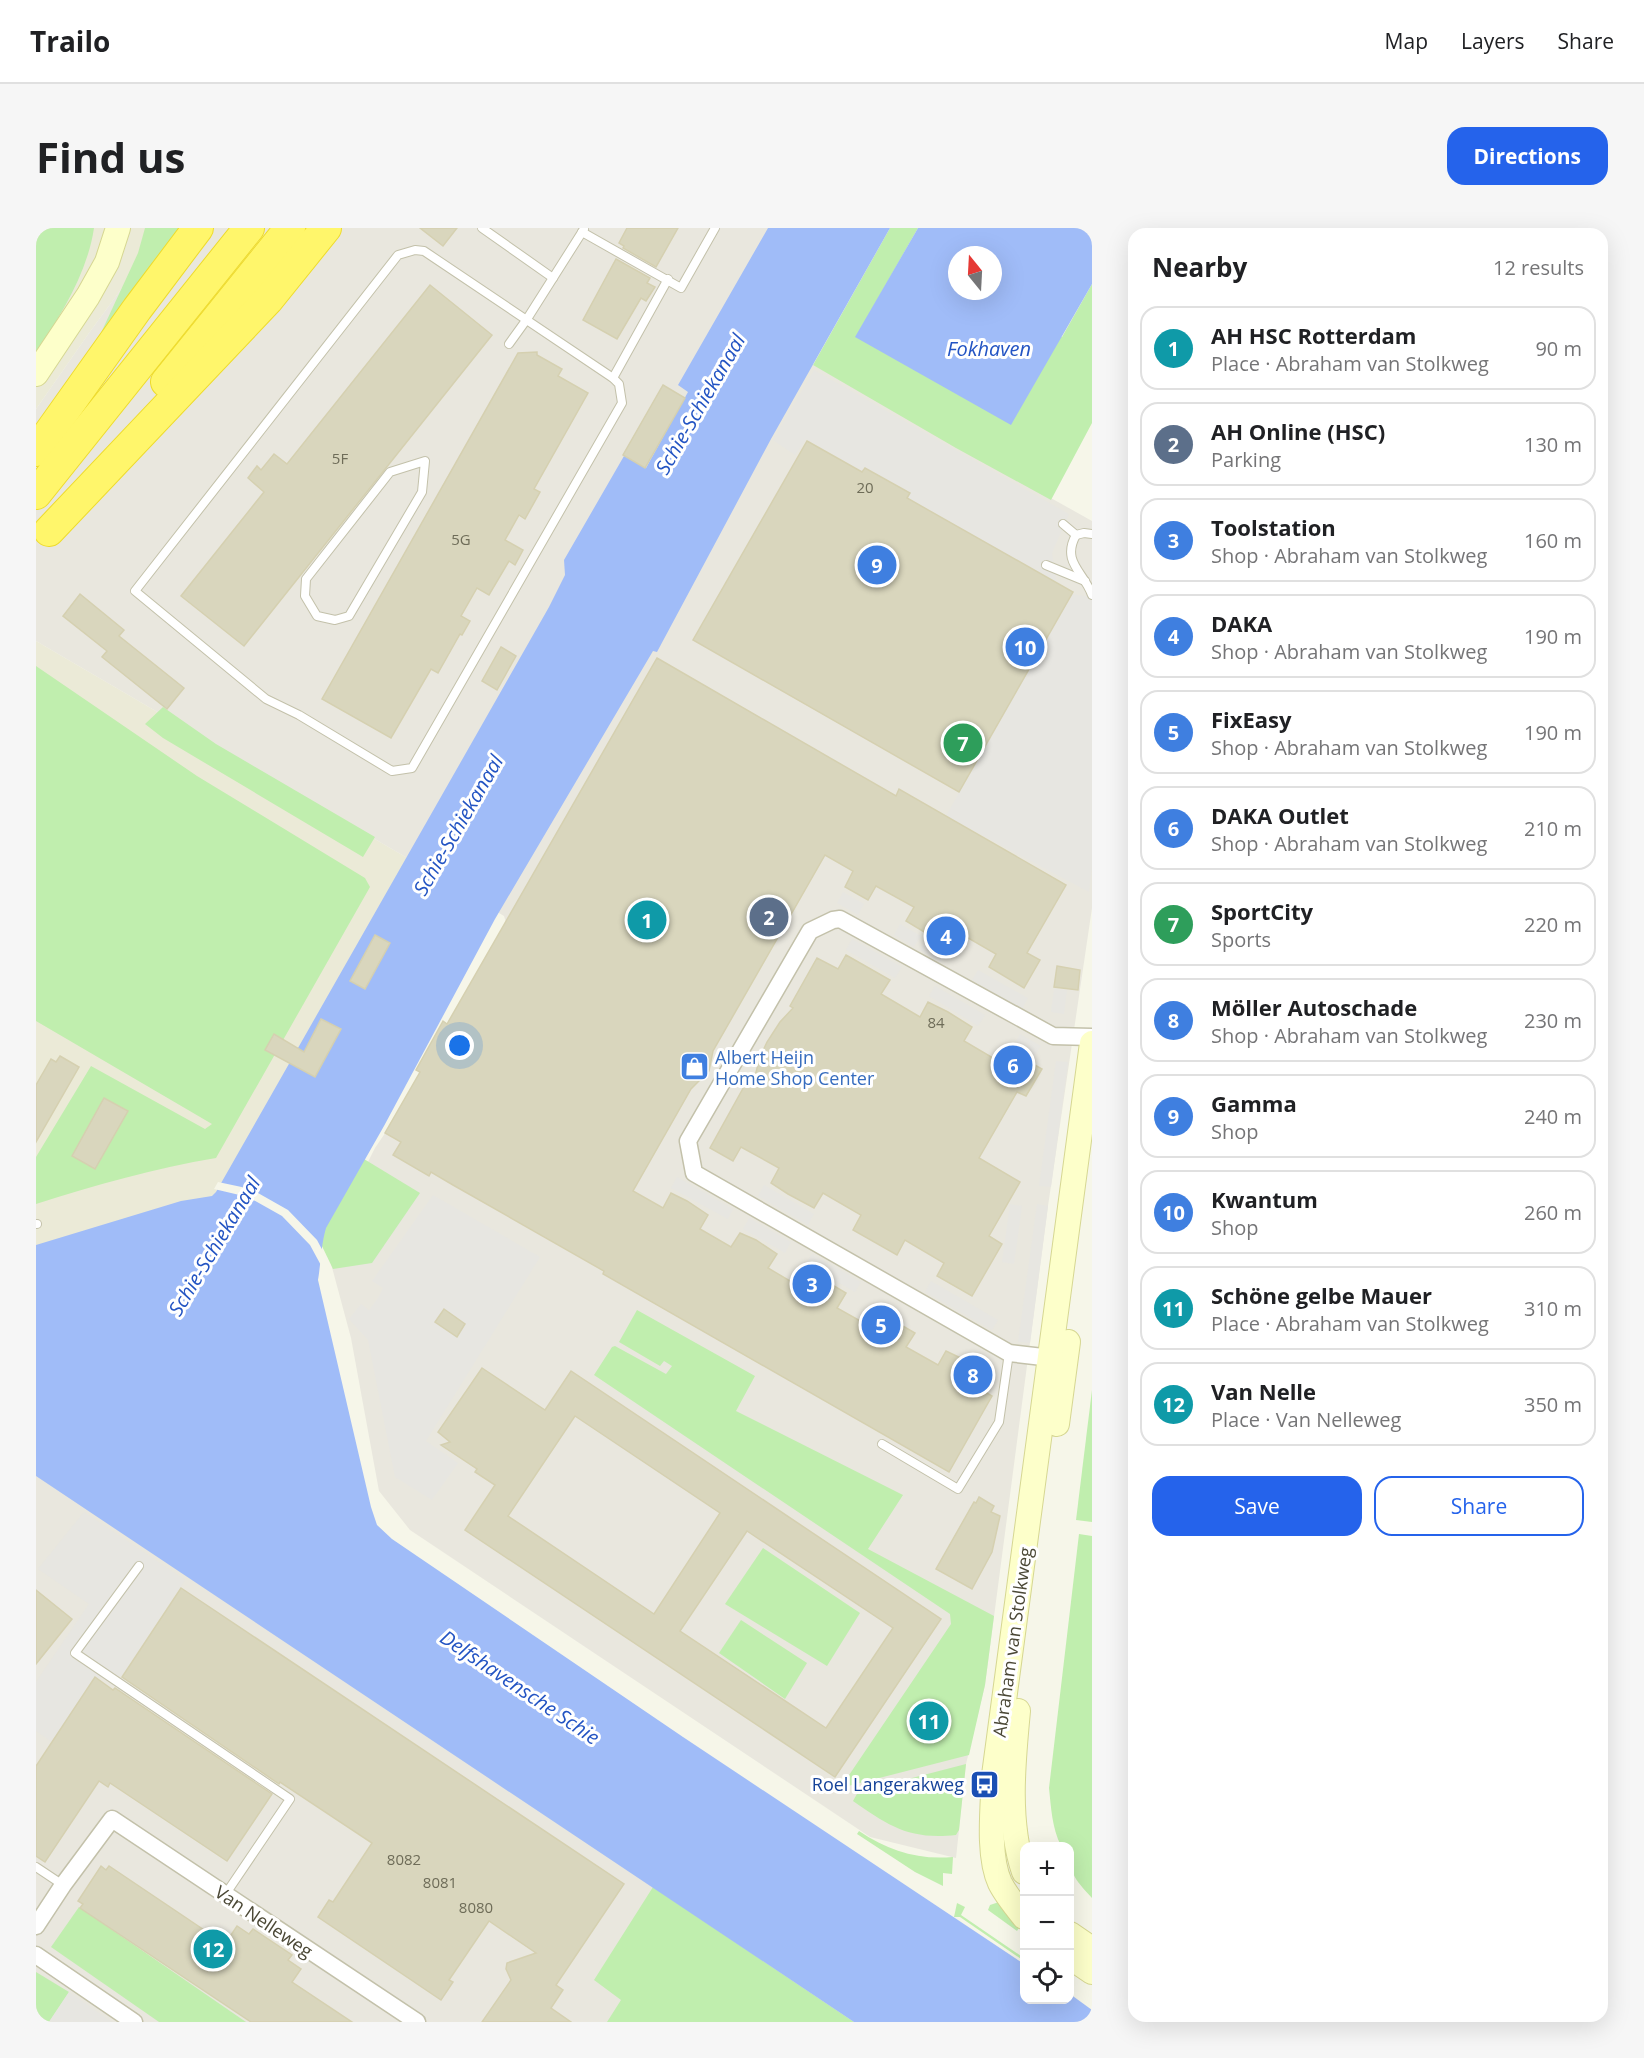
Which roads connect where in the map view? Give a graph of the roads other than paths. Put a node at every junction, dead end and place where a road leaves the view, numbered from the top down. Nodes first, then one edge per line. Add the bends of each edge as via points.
1 (102, 228) edge
2 (118, 228) edge
3 (198, 228) edge
4 (249, 228) edge
5 (290, 228) edge
6 (326, 228) edge
7 (482, 228) edge
8 (716, 228) edge
9 (583, 230) edge
10 (553, 278) junction
11 (668, 279) junction
12 (527, 319) junction
13 (509, 344) dead end
14 (36, 357) edge
15 (36, 374) edge
16 (613, 378) junction
17 (36, 451) edge
18 (425, 461) joint
19 (36, 494) edge
20 (1063, 524) dead end
21 (1092, 534) edge
22 (1076, 535) junction
23 (42, 539) edge
24 (1046, 565) dead end
25 (1088, 583) edge
26 (1092, 595) edge
27 (1092, 1037) edge
28 (1092, 1043) edge
29 (1092, 1160) edge
30 (1009, 1353) junction
31 (1057, 1359) junction
32 (882, 1444) dead end
33 (139, 1566) dead end
34 (1020, 1858) edge
35 (36, 1867) edge
36 (63, 1886) junction
37 (225, 1895) junction
38 (1020, 1911) edge
39 (36, 1926) edge
40 (1074, 1937) edge
41 (1092, 1948) edge
42 (36, 1955) edge
43 (1074, 1960) edge
44 (1092, 1972) edge
45 (134, 2022) edge
46 (417, 2022) edge

1 - 14 street via 92,261 64,315
2 - 15 street via 107,262 88,296
3 - 17 highway
4 - 19 highway
5 - 23 highway
6 - 23 highway via 268,300
7 - 10 lane
8 - 11 lane via 681,288
9 - 10 lane
9 - 11 lane
10 - 12 lane
11 - 16 lane
12 - 13 lane
12 - 16 lane
12 - 16 lane via 424,251 398,255 135,591 266,699 392,771 412,768 622,404 619,384
18 - 18 lane via 390,472 306,579 305,596 317,616 335,620 349,616 422,492
20 - 22 lane
21 - 22 lane
22 - 25 lane via 1070,555
24 - 25 lane
25 - 26 lane
27 - 30 street via 1053,1036 840,919 833,920 810,931 688,1141 694,1173
28 - 31 street, Abraham van Stolkweg
29 - 31 street, Abraham van Stolkweg
30 - 31 street
30 - 32 lane via 999,1422 957,1489
31 - 34 street, Abraham van Stolkweg via 1064,1382 1042,1513 1014,1756 1016,1843
31 - 38 street, Abraham van Stolkweg via 994,1775 996,1870
33 - 37 lane via 75,1653 290,1799
35 - 36 lane
36 - 37 street, Van Nelleweg via 112,1819
36 - 39 street
37 - 46 street, Van Nelleweg
40 - 41 street
42 - 45 street
43 - 44 street

